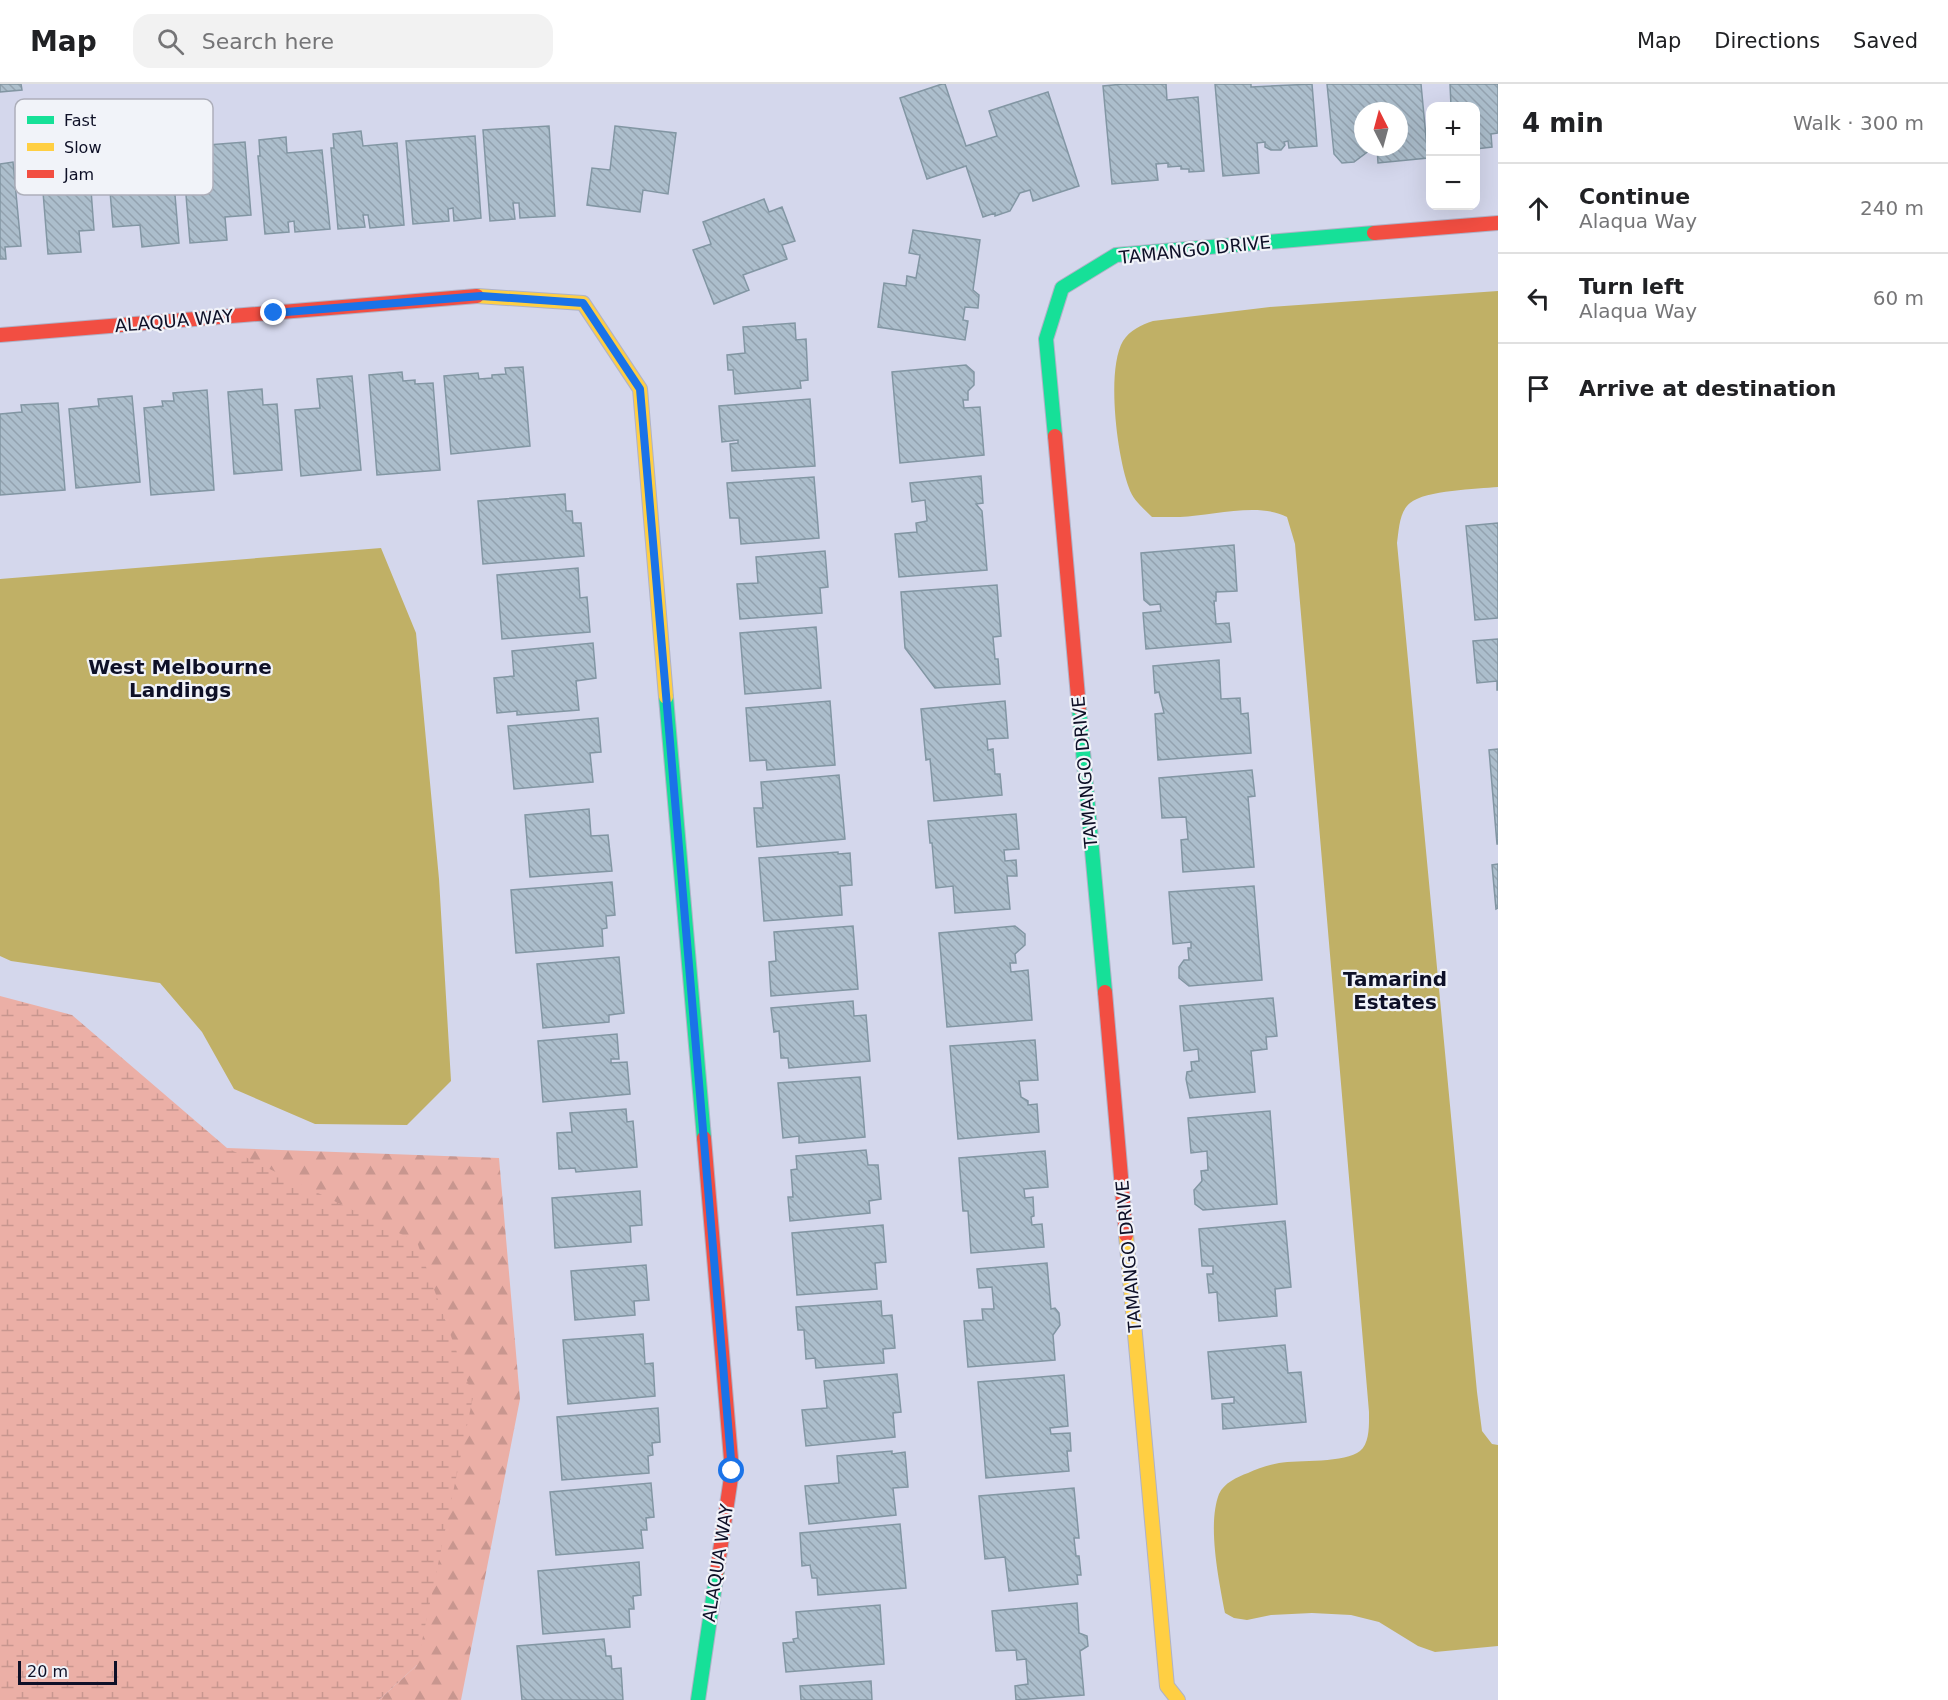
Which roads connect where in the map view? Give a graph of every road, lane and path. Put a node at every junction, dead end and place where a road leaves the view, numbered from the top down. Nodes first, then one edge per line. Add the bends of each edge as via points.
1 (1498, 223) edge
2 (0, 335) edge
3 (698, 1700) edge
4 (1178, 1700) edge

1 - 4 street, TAMANGO DRIVE via 1116,255 1062,288 1046,339 1167,1686
2 - 3 street, ALAQUA WAY via 481,296 583,303 640,389 732,1471

